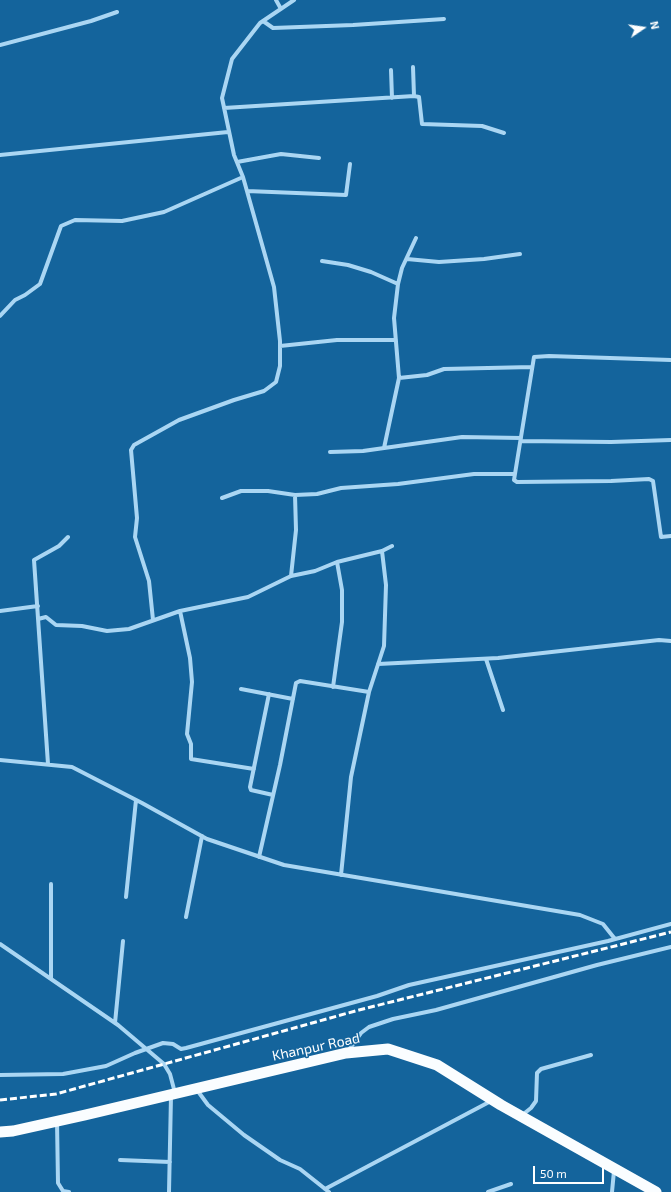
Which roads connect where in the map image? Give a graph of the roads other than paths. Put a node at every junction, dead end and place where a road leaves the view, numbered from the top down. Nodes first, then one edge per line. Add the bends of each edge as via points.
1 (276, 0) edge
2 (294, 0) edge
3 (281, 9) junction
4 (117, 12) dead end
5 (444, 19) dead end
6 (263, 21) junction
7 (0, 45) edge
8 (412, 67) dead end
9 (391, 70) dead end
10 (414, 96) junction
11 (392, 98) junction
12 (224, 108) junction
13 (228, 132) junction
14 (504, 133) dead end
15 (0, 155) edge
16 (319, 158) dead end
17 (237, 162) junction
18 (350, 164) dead end
19 (243, 177) junction
20 (247, 191) junction
21 (416, 238) dead end
22 (520, 254) dead end
23 (406, 259) junction
24 (322, 261) dead end
25 (398, 284) junction
26 (0, 316) edge
27 (396, 340) junction
28 (280, 346) junction
29 (671, 360) edge
30 (532, 367) junction
31 (399, 378) junction
32 (521, 439) junction
33 (671, 440) edge
34 (384, 448) junction
35 (330, 452) dead end
36 (515, 474) junction
37 (295, 495) junction
38 (222, 498) dead end
39 (671, 536) edge
40 (68, 537) dead end
41 (392, 546) dead end
42 (382, 551) junction
43 (337, 562) junction
44 (291, 576) junction
45 (38, 606) junction
46 (0, 611) edge
47 (180, 611) junction
48 (38, 619) junction
49 (153, 620) junction
50 (671, 642) edge
51 (486, 659) junction
52 (378, 664) junction
53 (333, 686) junction
54 (241, 689) dead end
55 (370, 692) junction
56 (269, 694) junction
57 (293, 699) junction
58 (503, 710) dead end
59 (0, 760) edge
60 (48, 764) junction
61 (254, 769) junction
62 (273, 795) junction
63 (136, 800) junction
64 (202, 836) junction
65 (259, 857) junction
66 (341, 875) junction
67 (51, 884) dead end
68 (126, 898) dead end
69 (186, 917) dead end
70 (671, 924) edge
71 (615, 939) junction
72 (123, 941) dead end
73 (0, 944) edge
74 (671, 947) edge
75 (51, 979) junction
76 (115, 1023) junction
77 (146, 1049) junction
78 (346, 1053) junction
79 (591, 1056) dead end
80 (0, 1075) edge
81 (195, 1089) junction
82 (173, 1094) junction
83 (493, 1100) junction
84 (521, 1116) junction
85 (58, 1121) junction
86 (0, 1132) edge
87 (120, 1160) dead end
88 (170, 1162) junction
89 (614, 1169) junction
90 (511, 1184) dead end
91 (327, 1190) edge
92 (69, 1192) edge
93 (170, 1192) edge
94 (488, 1192) edge
95 (612, 1192) edge
96 (656, 1192) edge

1 - 3 street
2 - 3 street
3 - 6 street
4 - 7 street
5 - 6 street via 273,28
6 - 12 street via 232,59 222,98
8 - 10 street
9 - 11 street
10 - 11 street
10 - 14 street via 419,97 422,124 482,126
11 - 12 street
12 - 13 street
13 - 15 street
13 - 17 street
16 - 17 street via 281,154
17 - 19 street
18 - 20 street via 346,195
19 - 20 street
19 - 26 street via 164,212 122,221 75,220 61,226 40,284 15,300
20 - 28 street via 274,287
21 - 23 street
22 - 23 street via 439,262
23 - 25 street
24 - 25 street via 348,264
25 - 27 street via 394,318
27 - 28 street via 337,340
27 - 31 street
28 - 49 street via 280,366 276,382 264,391 179,420 134,445 131,450 137,518 135,537 148,581
29 - 30 street via 536,356
30 - 31 street via 444,369 427,375
30 - 32 street
31 - 34 street
32 - 33 street via 611,442
32 - 34 street via 462,437
32 - 36 street
34 - 35 street
36 - 37 street via 474,474
36 - 39 street via 514,480 517,482 649,479 652,481 661,537
37 - 38 street via 241,491
37 - 44 street via 296,530
40 - 45 street via 34,560
41 - 42 street
42 - 43 street
42 - 52 street via 386,616 384,646
43 - 44 street via 315,571
43 - 53 street via 342,590 342,622
44 - 47 street via 248,597
45 - 46 street
45 - 48 street
47 - 49 street
47 - 61 street via 190,658 192,682 187,734 191,744 191,759
48 - 49 street via 46,618 56,625 82,626 107,631 129,629
48 - 60 street
50 - 51 street via 659,640
51 - 52 street
51 - 58 street
52 - 55 street
53 - 55 street
53 - 57 street via 300,681 296,683
54 - 56 street
55 - 66 street via 351,777
56 - 57 street
56 - 61 street
57 - 62 street
59 - 60 street
60 - 63 street via 72,767
61 - 62 street via 251,790
62 - 65 street
63 - 64 street
63 - 68 street
64 - 65 street
64 - 69 street
65 - 66 street via 284,865
66 - 71 street via 580,915 603,924
67 - 75 street
70 - 71 street
71 - 77 street via 409,985 186,1048 163,1043
72 - 76 street
73 - 75 street
74 - 78 street via 436,1010 392,1019 369,1027 361,1033
75 - 76 street
76 - 77 street
77 - 80 street via 118,1062 92,1069 63,1074
77 - 82 street via 164,1064 170,1074
78 - 81 highway, Khanpur Road
78 - 83 highway, Khanpur Road via 388,1049 437,1065
79 - 84 street via 541,1069 537,1073 536,1101
81 - 82 highway, Khanpur Road
81 - 91 street via 208,1105 244,1135 280,1160 300,1169
82 - 85 highway, Khanpur Road
82 - 88 street
83 - 84 highway, Khanpur Road
83 - 91 street
84 - 89 highway, Khanpur Road
85 - 86 highway, Khanpur Road
85 - 92 street via 58,1183 63,1191
87 - 88 street
88 - 93 street
89 - 95 street
89 - 96 highway, Khanpur Road
90 - 94 street

